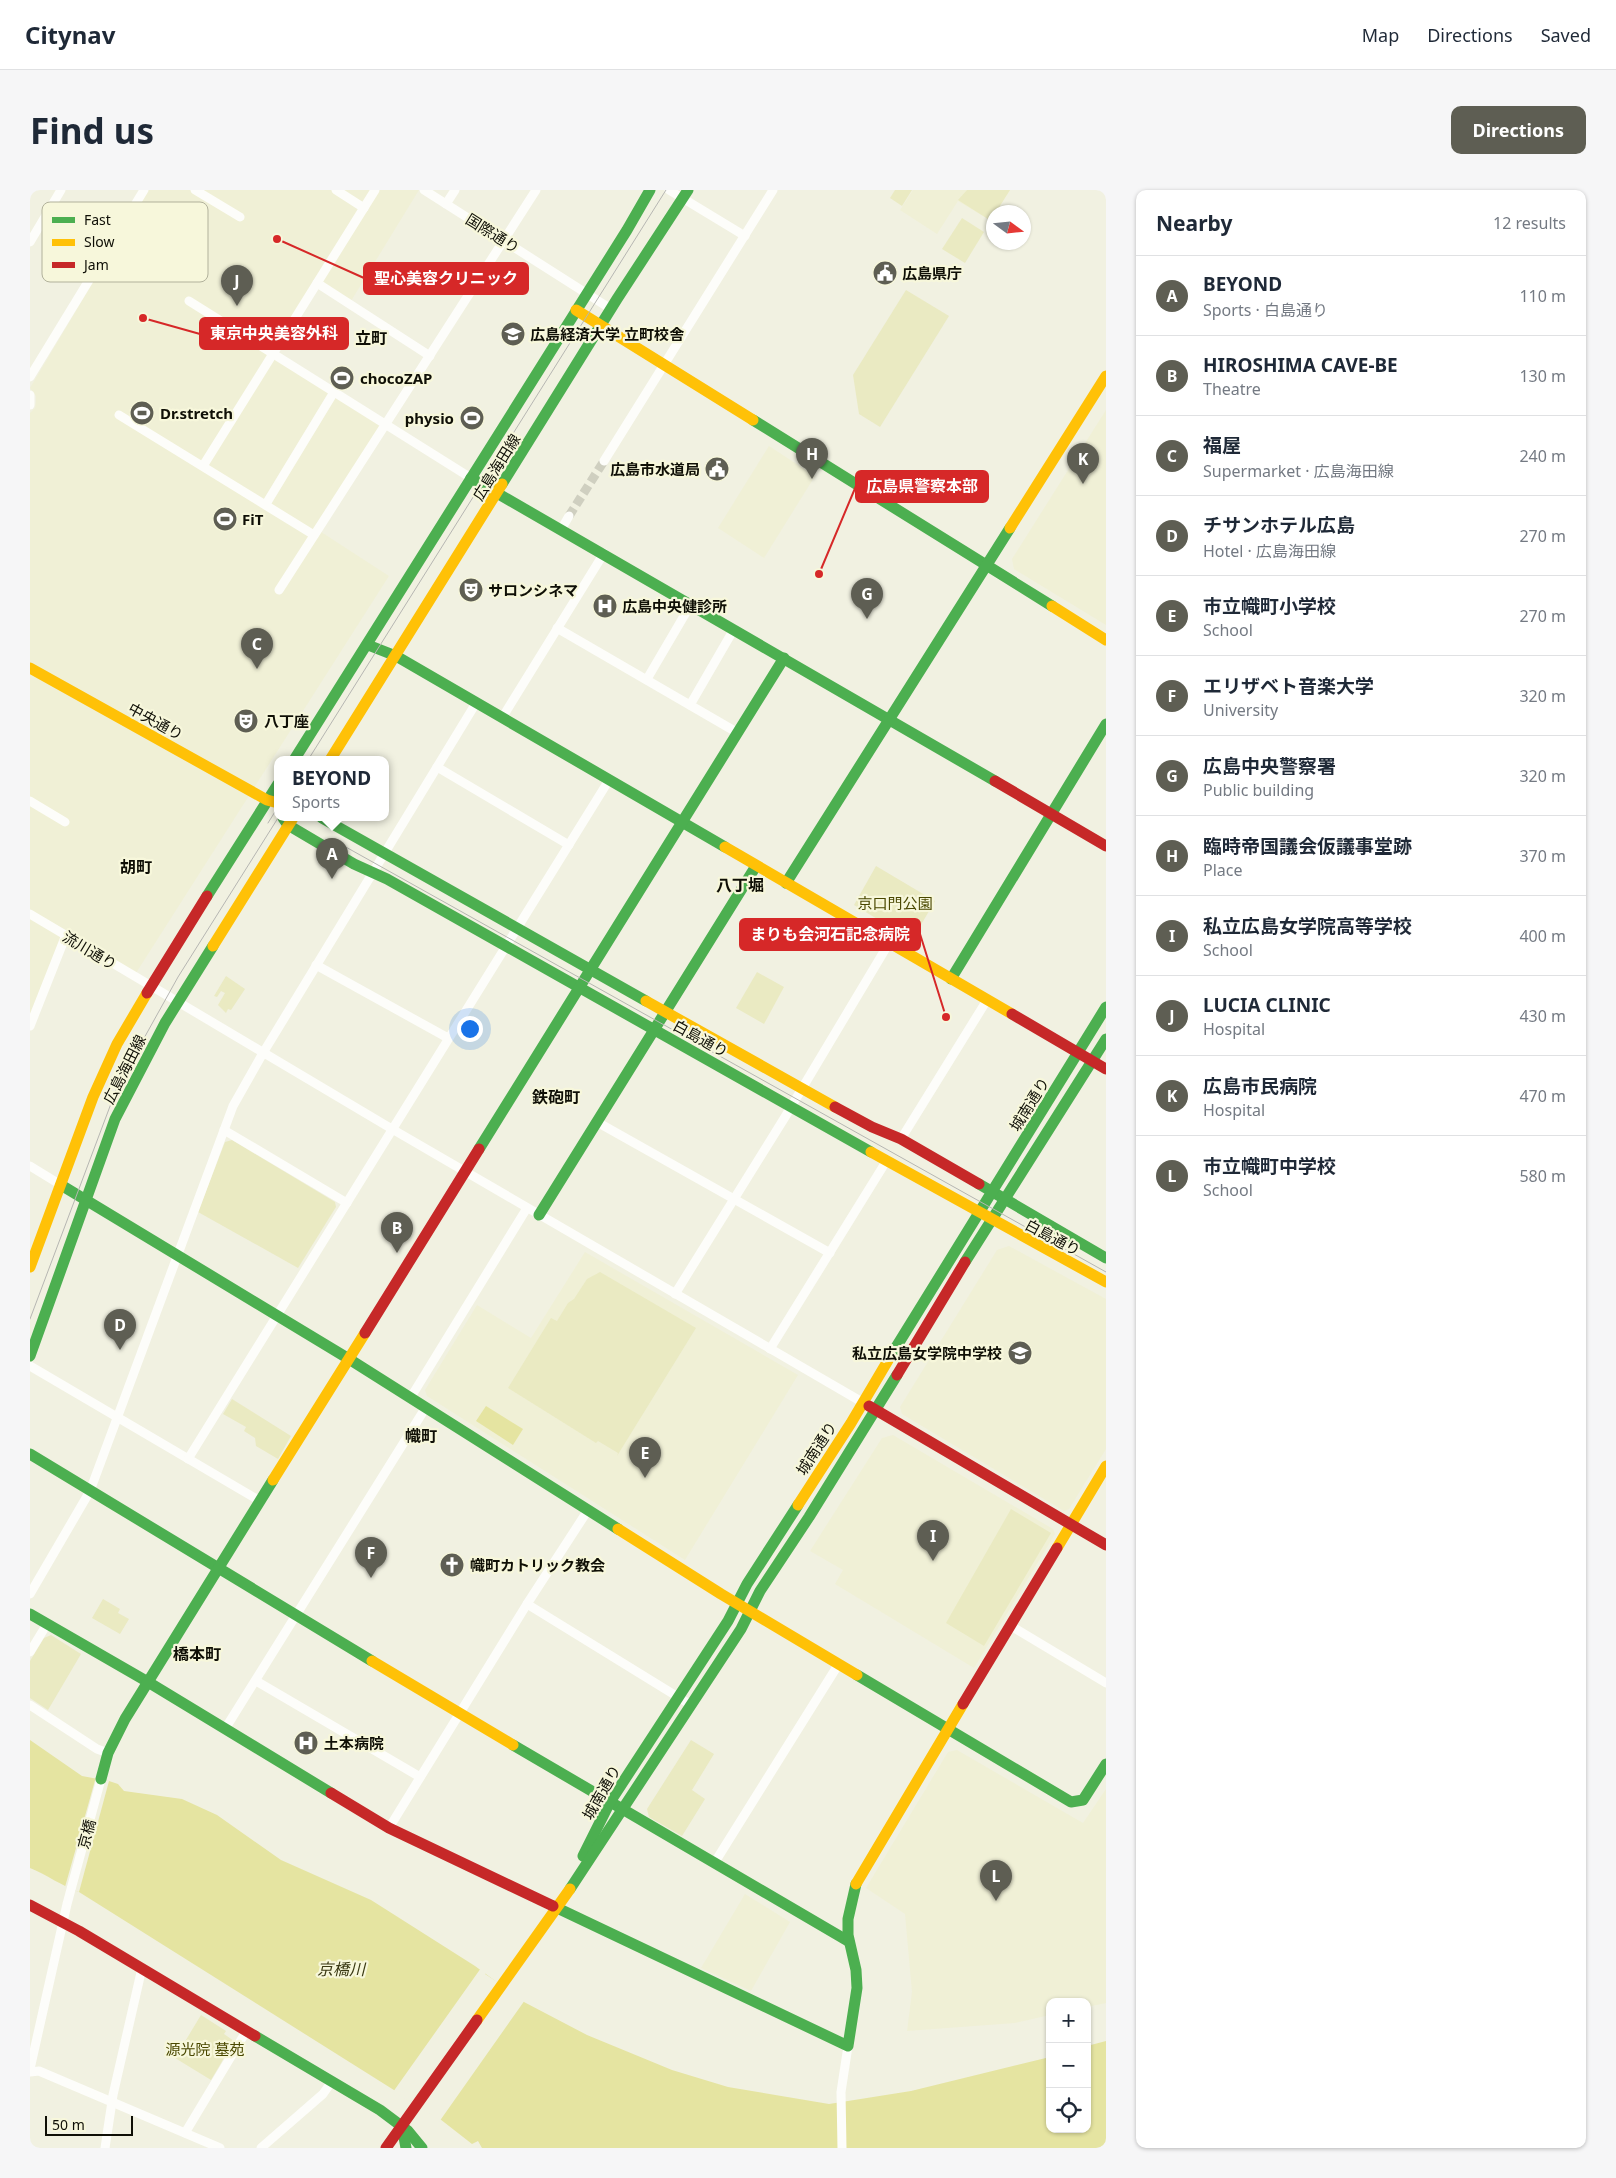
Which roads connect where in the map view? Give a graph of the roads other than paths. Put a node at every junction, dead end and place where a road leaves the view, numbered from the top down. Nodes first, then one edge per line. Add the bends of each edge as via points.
1 (61, 190) edge
2 (144, 190) edge
3 (195, 190) edge
4 (336, 190) edge
5 (376, 190) edge
6 (424, 190) edge
7 (455, 190) edge
8 (536, 190) edge
9 (650, 190) edge
10 (669, 190) edge
11 (773, 190) edge
12 (685, 194) edge
13 (54, 202) edge
14 (137, 202) edge
15 (446, 204) junction
16 (364, 208) junction
17 (240, 217) dead end
18 (42, 222) edge
19 (745, 236) junction
20 (504, 240) junction
21 (30, 242) edge
22 (88, 282) edge
23 (316, 283) junction
24 (587, 294) junction
25 (189, 301) dead end
26 (611, 309) junction
27 (576, 310) junction
28 (601, 326) junction
29 (272, 354) junction
30 (430, 356) junction
31 (663, 365) junction
32 (1106, 376) edge
33 (30, 377) edge
34 (334, 392) junction
35 (30, 395) edge
36 (30, 405) edge
37 (119, 415) dead end
38 (386, 424) junction
39 (604, 461) tunnel mouth
40 (203, 466) junction
41 (471, 478) junction
42 (498, 491) junction
43 (266, 504) junction
44 (569, 516) tunnel mouth
45 (562, 528) junction
46 (314, 535) junction
47 (604, 553) junction
48 (986, 566) junction
49 (279, 590) dead end
50 (691, 604) junction
51 (557, 628) junction
52 (734, 629) junction
53 (1106, 640) edge
54 (368, 645) junction
55 (396, 656) junction
56 (784, 658) junction
57 (30, 668) edge
58 (647, 679) junction
59 (476, 703) junction
60 (690, 705) junction
61 (502, 718) junction
62 (891, 719) junction
63 (1106, 724) edge
64 (738, 733) junction
65 (297, 756) edge
66 (333, 756) edge
67 (436, 767) junction
68 (609, 780) junction
69 (30, 801) edge
70 (273, 801) edge
71 (1051, 814) junction
72 (287, 821) edge
73 (290, 821) edge
74 (327, 821) edge
75 (65, 822) dead end
76 (683, 823) junction
77 (569, 845) junction
78 (1106, 846) edge
79 (384, 855) junction
80 (756, 866) junction
81 (373, 872) junction
82 (786, 883) junction
83 (30, 914) edge
84 (516, 928) junction
85 (66, 935) junction
86 (890, 943) junction
87 (505, 946) junction
88 (316, 965) junction
89 (591, 970) junction
90 (951, 979) junction
91 (150, 986) junction
92 (580, 988) junction
93 (986, 1000) junction
94 (177, 1002) junction
95 (1106, 1007) edge
96 (665, 1012) junction
97 (30, 1026) edge
98 (655, 1029) junction
99 (448, 1038) junction
100 (1106, 1038) edge
101 (1078, 1052) junction
102 (263, 1053) junction
103 (1093, 1060) junction
104 (1106, 1069) edge
105 (802, 1089) junction
106 (792, 1106) junction
107 (597, 1122) junction
108 (392, 1129) junction
109 (224, 1130) junction
110 (901, 1139) junction
111 (887, 1160) junction
112 (30, 1166) edge
113 (466, 1172) junction
114 (61, 1185) junction
115 (992, 1191) junction
116 (735, 1198) junction
117 (1004, 1198) junction
118 (86, 1201) junction
119 (347, 1203) junction
120 (527, 1208) junction
121 (979, 1213) junction
122 (539, 1215) junction
123 (992, 1220) junction
124 (830, 1253) junction
125 (178, 1256) junction
126 (1106, 1258) edge
127 (30, 1267) edge
128 (1106, 1282) edge
129 (675, 1294) junction
130 (277, 1315) junction
131 (770, 1349) junction
132 (30, 1356) edge
133 (349, 1359) junction
134 (30, 1366) edge
135 (411, 1398) junction
136 (862, 1402) junction
137 (426, 1407) junction
138 (876, 1410) junction
139 (118, 1418) junction
140 (30, 1454) edge
141 (188, 1459) junction
142 (1106, 1466) edge
143 (90, 1491) junction
144 (260, 1502) junction
145 (588, 1510) junction
146 (1070, 1524) junction
147 (1106, 1546) edge
148 (218, 1569) junction
149 (30, 1594) edge
150 (737, 1603) junction
151 (527, 1604) junction
152 (750, 1611) junction
153 (30, 1614) edge
154 (296, 1616) junction
155 (47, 1624) junction
156 (1011, 1626) junction
157 (30, 1652) edge
158 (838, 1664) junction
159 (148, 1682) junction
160 (256, 1682) junction
161 (1106, 1683) edge
162 (677, 1697) junction
163 (30, 1705) edge
164 (691, 1705) junction
165 (460, 1714) junction
166 (225, 1729) junction
167 (948, 1730) junction
168 (108, 1753) junction
169 (1106, 1764) edge
170 (420, 1777) junction
171 (101, 1779) joint
172 (610, 1802) junction
173 (623, 1808) junction
174 (389, 1828) junction
175 (715, 1862) junction
176 (30, 1905) edge
177 (556, 1908) junction
178 (64, 1922) junction
179 (848, 1941) junction
180 (142, 1968) junction
181 (247, 2030) junction
182 (848, 2046) junction
183 (30, 2071) edge
184 (332, 2081) junction
185 (112, 2102) junction
186 (402, 2126) junction
187 (185, 2134) junction
188 (105, 2148) edge
189 (220, 2148) edge
190 (261, 2148) edge
191 (386, 2148) edge
192 (406, 2148) edge
193 (422, 2148) edge
194 (842, 2148) edge

1 - 13 street
2 - 14 street
3 - 17 street
4 - 16 street
5 - 16 street
6 - 15 street, 国際通り
7 - 15 street
8 - 20 street
9 - 24 street, 広島海田線
10 - 12 street
11 - 19 street
12 - 19 street
12 - 26 street, 広島海田線
15 - 20 street, 国際通り
16 - 23 street
18 - 21 street
19 - 31 street
20 - 24 street, 国際通り
20 - 30 street
22 - 33 street
23 - 29 street
23 - 30 street
24 - 26 street, 国際通り
24 - 27 street, 広島海田線
25 - 29 street
26 - 28 street, 広島海田線
27 - 28 street
27 - 41 street, 広島海田線
28 - 31 street
28 - 42 street, 広島海田線
29 - 34 street
29 - 40 street
30 - 38 street
31 - 39 street
31 - 48 street
32 - 48 street
34 - 38 street
34 - 43 street
35 - 36 street
37 - 40 street
38 - 41 street
38 - 46 street
40 - 43 street
41 - 42 street
41 - 54 street, 広島海田線
42 - 45 street
42 - 55 street, 広島海田線
43 - 46 street
44 - 45 street
45 - 47 street
46 - 49 street
47 - 50 street
47 - 51 street
48 - 53 street
48 - 62 street
50 - 52 street
50 - 58 street
51 - 58 street
51 - 61 street
52 - 56 street
52 - 60 street
54 - 55 street
54 - 65 street, 広島海田線
55 - 59 street
55 - 66 street, 広島海田線
56 - 62 street
56 - 64 street
57 - 70 street, 中央通り
58 - 60 street
59 - 61 street
59 - 67 street
60 - 64 street
61 - 68 street
62 - 71 street
62 - 82 street
63 - 71 street
64 - 76 street
67 - 77 street
67 - 79 street
68 - 76 street
68 - 77 street
69 - 75 street
70 - 91 street, 広島海田線
71 - 78 street
71 - 90 street
72 - 94 street, 広島海田線
73 - 81 street, 白島通り via 354,864
74 - 79 street, 白島通り
76 - 80 street
76 - 89 street
77 - 84 street
79 - 81 street
79 - 84 street, 白島通り
80 - 82 street
80 - 96 street
81 - 87 street, 白島通り
81 - 88 street
82 - 86 street
83 - 85 street, 流川通り
84 - 87 street
84 - 89 street, 白島通り
85 - 91 street, 流川通り
85 - 97 street
86 - 90 street
86 - 105 street
87 - 92 street, 白島通り
87 - 99 street
88 - 99 street
88 - 102 street
89 - 92 street
89 - 96 street, 白島通り
90 - 93 street
91 - 94 street, 流川通り
91 - 114 street, 広島海田線 via 104,1070
92 - 98 street, 白島通り
92 - 113 street
93 - 101 street
93 - 110 street
94 - 102 street, 流川通り
94 - 118 street, 広島海田線 via 115,1119
95 - 101 street, 城南通り
96 - 98 street
96 - 105 street, 白島通り
98 - 106 street, 白島通り
98 - 107 street
99 - 108 street
100 - 103 street, 城南通り
101 - 103 street
101 - 115 street, 城南通り
102 - 108 street, 流川通り
102 - 109 street via 233,1106
103 - 104 street
103 - 117 street, 城南通り
105 - 106 street
105 - 110 street, 白島通り
106 - 111 street, 白島通り
106 - 116 street
107 - 116 street
107 - 122 street
108 - 113 street, 流川通り
108 - 119 street
109 - 119 street
109 - 125 street
110 - 115 street, 白島通り
111 - 121 street, 白島通り
111 - 124 street
112 - 114 street
113 - 120 street, 流川通り
113 - 133 street
114 - 118 street
114 - 127 street, 広島海田線
115 - 117 street, 白島通り
115 - 121 street, 城南通り
116 - 124 street
116 - 129 street
117 - 123 street, 城南通り
117 - 126 street, 白島通り
118 - 125 street
118 - 132 street, 広島海田線
119 - 130 street
120 - 122 street, 流川通り
120 - 135 street
121 - 123 street, 白島通り
121 - 136 street, 城南通り
122 - 129 street, 流川通り
123 - 128 street, 白島通り
123 - 138 street, 城南通り
124 - 131 street
125 - 130 street
125 - 139 street
129 - 131 street, 流川通り
130 - 133 street
130 - 141 street
131 - 136 street, 流川通り
133 - 135 street
133 - 144 street
134 - 139 street
135 - 137 street
136 - 138 street
136 - 150 street, 城南通り
137 - 145 street
137 - 154 street
138 - 146 street
138 - 152 street, 城南通り
139 - 141 street
139 - 143 street
140 - 143 street
141 - 144 street
142 - 146 street
143 - 148 street
143 - 149 street
144 - 148 street
145 - 150 street
145 - 151 street
146 - 147 street
146 - 156 street
148 - 154 street
148 - 159 street
150 - 152 street
150 - 162 street, 城南通り
151 - 162 street
151 - 165 street
152 - 158 street
152 - 164 street, 城南通り
153 - 155 street
154 - 160 street
154 - 165 street
155 - 157 street
155 - 159 street
156 - 161 street
156 - 167 street
158 - 167 street
158 - 175 street
159 - 166 street
159 - 168 street
160 - 166 street
160 - 170 street
162 - 164 street
162 - 172 street, 城南通り
163 - 168 street via 96,1749
164 - 173 street, 城南通り
165 - 170 street
165 - 172 street
166 - 174 street
167 - 169 street via 1071,1802 1083,1800
167 - 179 street via 857,1882 850,1902
168 - 171 street
170 - 174 street
171 - 178 street, 京橋
172 - 173 street
172 - 177 street, 城南通り
173 - 175 street
173 - 177 street, 城南通り
174 - 177 street
175 - 179 street
176 - 178 street
177 - 182 street
177 - 186 street, 城南通り
178 - 180 street
178 - 183 street, 京橋
179 - 182 street via 857,1980
180 - 181 street
180 - 185 street
181 - 184 street
181 - 187 street
182 - 194 street via 842,2099
183 - 185 street via 39,2071
184 - 186 street
184 - 190 street via 323,2094
185 - 187 street
185 - 188 street
186 - 191 street
186 - 192 street
186 - 193 street
187 - 189 street

